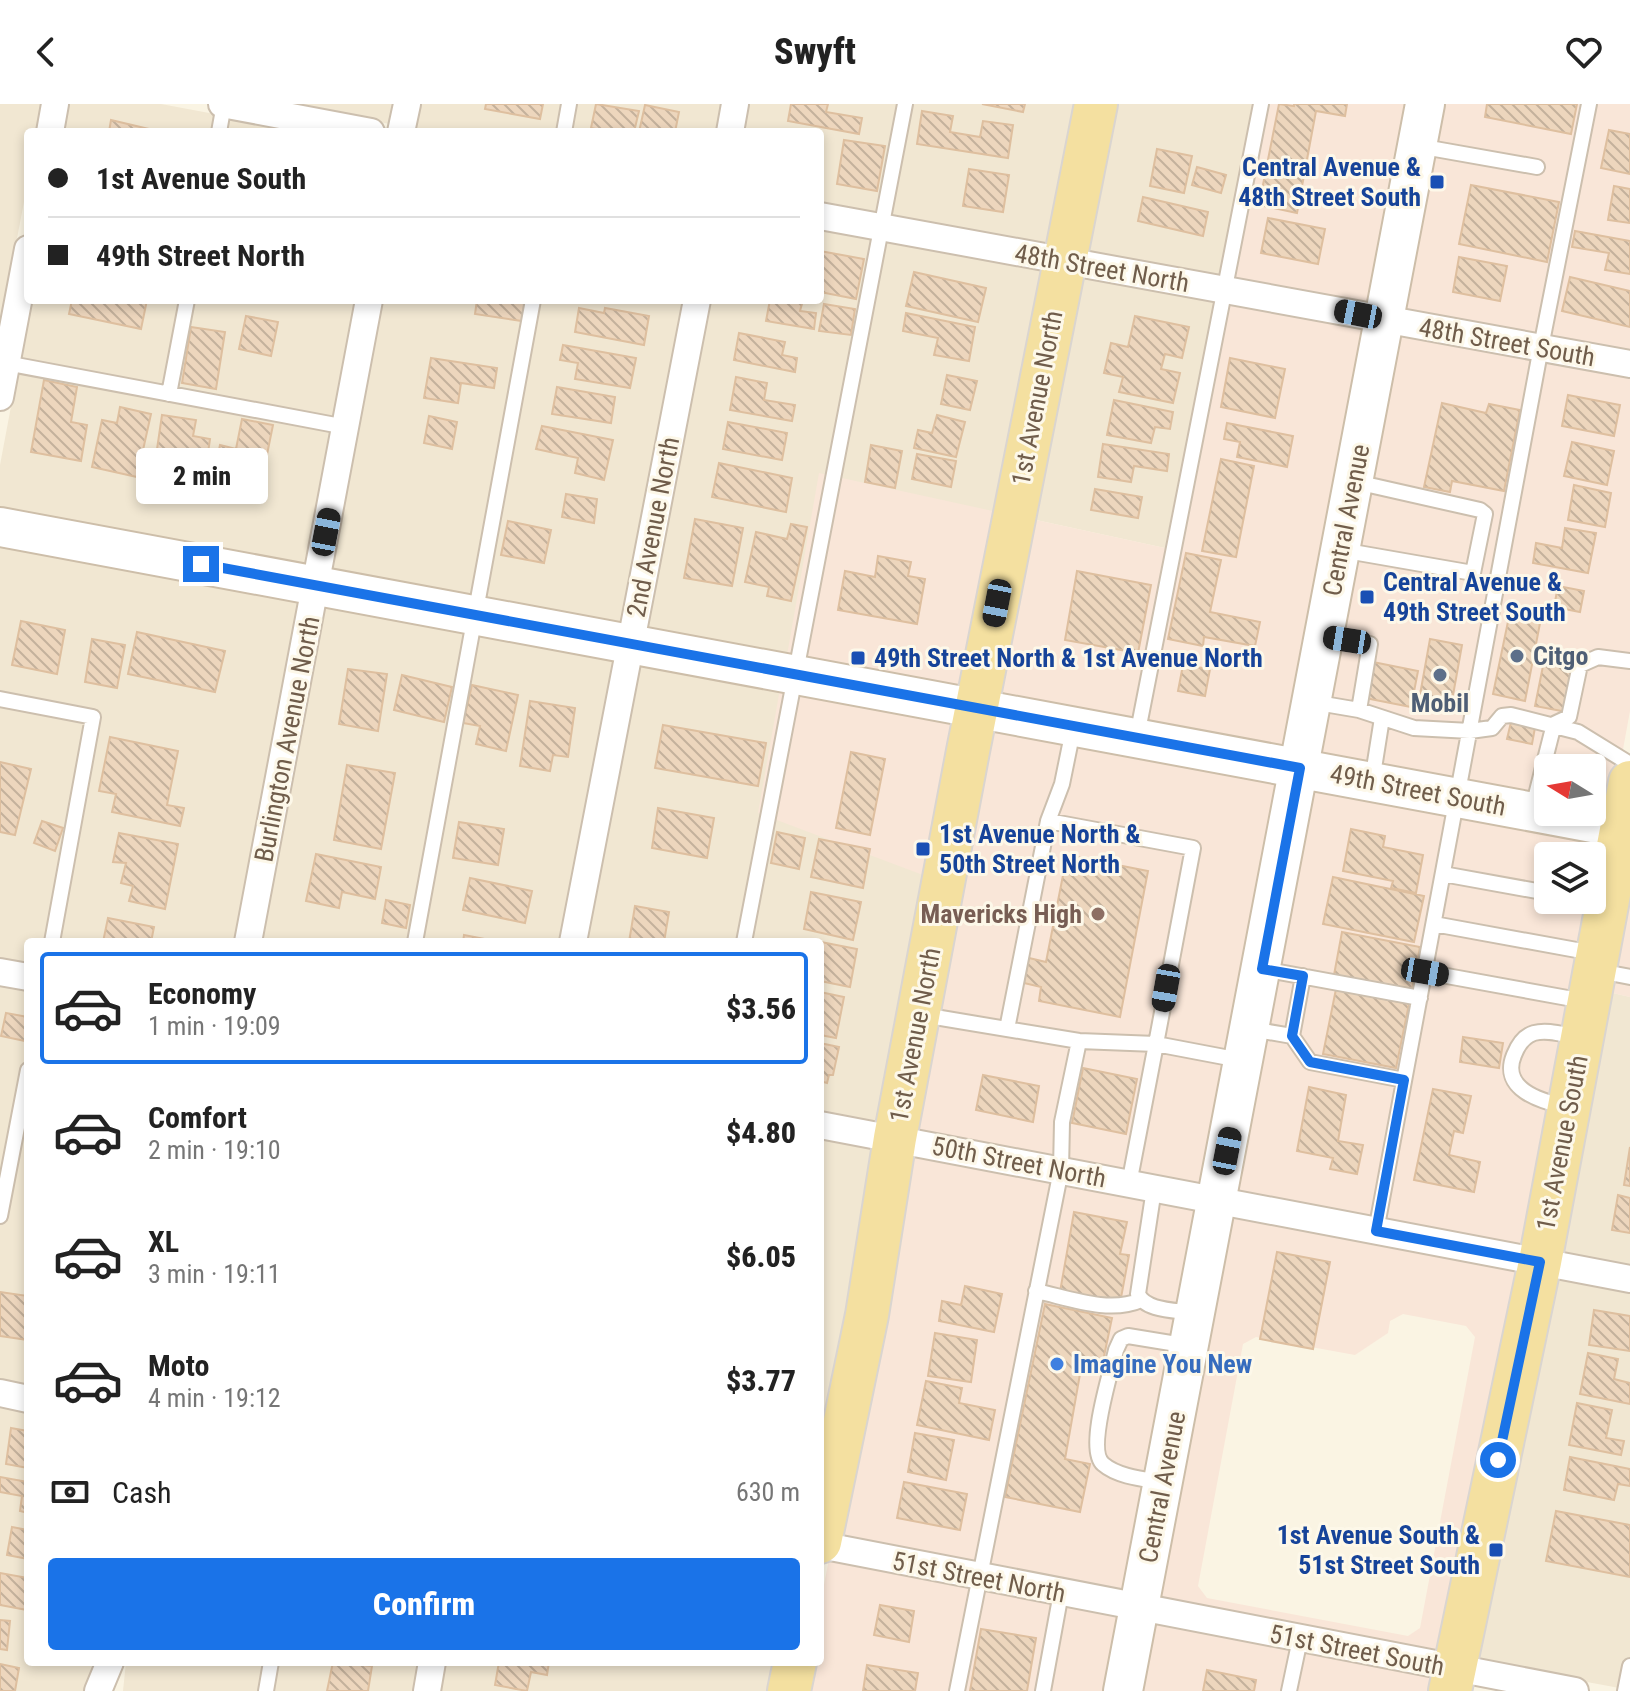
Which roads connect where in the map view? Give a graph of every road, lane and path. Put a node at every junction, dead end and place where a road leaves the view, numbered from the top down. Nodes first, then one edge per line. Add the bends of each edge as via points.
1 (55, 104) edge
2 (223, 104) edge
3 (407, 104) edge
4 (569, 104) edge
5 (735, 104) edge
6 (905, 104) edge
7 (1096, 104) edge
8 (1261, 104) edge
9 (1425, 104) edge
10 (1589, 104) edge
11 (51, 128) edge
12 (220, 128) edge
13 (350, 128) edge
14 (402, 128) edge
15 (565, 128) edge
16 (731, 128) edge
17 (1417, 146) junction
18 (1537, 167) dead end
19 (824, 217) edge
20 (882, 228) junction
21 (1064, 262) junction
22 (24, 267) edge
23 (1226, 290) junction
24 (186, 304) edge
25 (368, 304) edge
26 (532, 304) edge
27 (696, 304) edge
28 (1384, 319) junction
29 (1541, 347) junction
30 (3, 362) edge
31 (1630, 364) edge
32 (169, 394) junction
33 (0, 397) edge
34 (346, 427) junction
35 (1354, 481) junction
36 (0, 527) edge
37 (1341, 549) junction
38 (316, 585) junction
39 (476, 615) junction
40 (1325, 636) junction
41 (630, 643) junction
42 (1630, 661) edge
43 (795, 674) junction
44 (0, 699) edge
45 (1312, 702) junction
46 (977, 708) junction
47 (1359, 710) junction
48 (1382, 718) junction
49 (1554, 724) junction
50 (1074, 725) junction
51 (1470, 731) junction
52 (1137, 738) junction
53 (1630, 764) edge
54 (1300, 768) junction
55 (1372, 781) junction
56 (1630, 782) edge
57 (1458, 798) junction
58 (1532, 811) junction
59 (1048, 821) junction
60 (1626, 829) edge
61 (1443, 874) junction
62 (1534, 890) edge
63 (1611, 894) edge
64 (1434, 924) junction
65 (53, 938) edge
66 (249, 938) edge
67 (416, 938) edge
68 (574, 938) edge
69 (745, 938) edge
70 (1262, 969) junction
71 (0, 972) edge
72 (1425, 972) junction
73 (24, 976) edge
74 (1303, 976) junction
75 (1607, 984) edge
76 (1420, 998) junction
77 (919, 1014) junction
78 (1007, 1029) junction
79 (1292, 1036) junction
80 (1079, 1041) junction
81 (1156, 1044) junction
82 (1247, 1045) junction
83 (1404, 1080) junction
84 (24, 1091) edge
85 (1569, 1107) junction
86 (824, 1126) edge
87 (895, 1138) junction
88 (1061, 1170) junction
89 (1142, 1186) junction
90 (1217, 1201) junction
91 (0, 1216) edge
92 (1376, 1231) junction
93 (1540, 1262) junction
94 (1630, 1279) edge
95 (1036, 1291) junction
96 (1141, 1300) junction
97 (1192, 1330) junction
98 (0, 1393) edge
99 (24, 1398) edge
100 (1163, 1482) junction
101 (824, 1524) edge
102 (824, 1544) edge
103 (978, 1576) junction
104 (1061, 1593) junction
105 (1139, 1609) junction
106 (1300, 1639) junction
107 (110, 1666) edge
108 (112, 1666) edge
109 (270, 1666) edge
110 (431, 1666) edge
111 (794, 1666) edge
112 (1630, 1666) edge
113 (1452, 1680) edge
114 (98, 1691) edge
115 (110, 1691) edge
116 (266, 1691) edge
117 (427, 1691) edge
118 (789, 1691) edge
119 (957, 1691) edge
120 (1043, 1691) edge
121 (1123, 1691) edge
122 (1289, 1691) edge
123 (1575, 1691) edge
124 (1625, 1691) edge

1 - 11 street
2 - 12 lane
2 - 13 street
3 - 14 street
4 - 15 lane
5 - 16 street
6 - 20 lane
7 - 21 main road, 1st Avenue North
8 - 23 lane
9 - 17 main road, Central Avenue
10 - 29 lane
17 - 18 lane
17 - 28 main road, Central Avenue
19 - 20 street, 48th Street North
20 - 21 street, 48th Street North
20 - 43 lane
21 - 23 street, 48th Street North
21 - 46 main road, 1st Avenue North
22 - 30 street
23 - 28 street, 48th Street North
23 - 52 lane
24 - 32 lane
25 - 34 street, Burlington Avenue North
26 - 39 lane
27 - 41 street, 2nd Avenue North
28 - 29 street, 48th Street South
28 - 35 main road, Central Avenue
29 - 31 street, 48th Street South
29 - 51 lane
30 - 32 lane
30 - 33 street
32 - 34 lane
34 - 38 street, Burlington Avenue North
35 - 37 main road, Central Avenue
35 - 37 lane via 1485,514 1473,573
36 - 38 main road, 49th Street South
37 - 40 main road, Central Avenue
38 - 39 main road, 49th Street South
38 - 66 street, Burlington Avenue North
39 - 41 main road, 49th Street South
39 - 67 lane
40 - 45 main road, Central Avenue
40 - 47 lane via 1370,644
41 - 43 main road, 49th Street South
41 - 68 street, 2nd Avenue North
42 - 49 lane via 1598,657 1580,665 1569,717
43 - 46 main road, 49th Street South
43 - 69 lane
44 - 65 lane via 93,717
45 - 47 lane
45 - 54 main road, Central Avenue
46 - 50 main road, 49th Street South
46 - 77 main road, 1st Avenue North
47 - 48 lane
48 - 51 lane via 1414,728
48 - 55 lane
49 - 51 lane via 1502,716 1492,728
49 - 53 lane via 1578,732
49 - 58 lane
50 - 52 main road, 49th Street South
50 - 59 lane
51 - 57 lane
52 - 54 main road, 49th Street South
54 - 55 main road, 49th Street South
54 - 70 main road, Central Avenue
55 - 57 main road, 49th Street South
56 - 60 main road, 1st Avenue South
57 - 58 main road, 49th Street South
57 - 61 lane
58 - 60 main road, 49th Street South
59 - 78 lane
59 - 81 lane via 1193,848
60 - 63 main road, 1st Avenue South
61 - 62 lane
61 - 64 lane
63 - 75 main road, 1st Avenue South
64 - 72 lane
64 - 75 lane
70 - 74 lane
70 - 82 main road, Central Avenue
71 - 73 street
72 - 75 lane
72 - 76 lane
74 - 76 lane
74 - 79 lane
75 - 85 main road, 1st Avenue South
75 - 85 lane via 1543,1031 1530,1034 1512,1060 1510,1073 1517,1085 1537,1101
76 - 83 lane
77 - 78 lane
77 - 87 main road, 1st Avenue North
78 - 80 lane
79 - 82 lane
79 - 83 lane via 1310,1062
80 - 81 lane
80 - 88 lane via 1062,1122
81 - 82 lane
81 - 89 lane
82 - 90 main road, Central Avenue
83 - 92 lane
84 - 91 lane
85 - 93 main road, 1st Avenue South
86 - 87 street, 50th Street North
87 - 88 street, 50th Street North
87 - 101 main road, 1st Avenue North via 867,1315
88 - 89 street, 50th Street North
88 - 95 lane
89 - 90 street, 50th Street North
89 - 96 lane
90 - 92 street, 50th Street North
90 - 97 main road, Central Avenue
92 - 93 street, 50th Street North
93 - 94 street, 50th Street North
93 - 113 main road, 1st Avenue South
95 - 96 lane via 1108,1306
95 - 103 lane
96 - 97 lane
97 - 100 main road, Central Avenue
97 - 100 lane via 1121,1339 1099,1425 1095,1451 1101,1463
98 - 99 street
100 - 105 main road, Central Avenue
102 - 103 street, 51st Street North
103 - 104 street, 51st Street North
103 - 119 lane
104 - 105 street, 51st Street North
104 - 120 lane
105 - 106 street, 51st Street South
105 - 121 main road, Central Avenue
106 - 113 street, 51st Street South
106 - 122 lane
107 - 114 street
108 - 115 street
109 - 116 lane
110 - 117 street
111 - 118 main road
112 - 124 lane
113 - 123 street, 51st Street South

